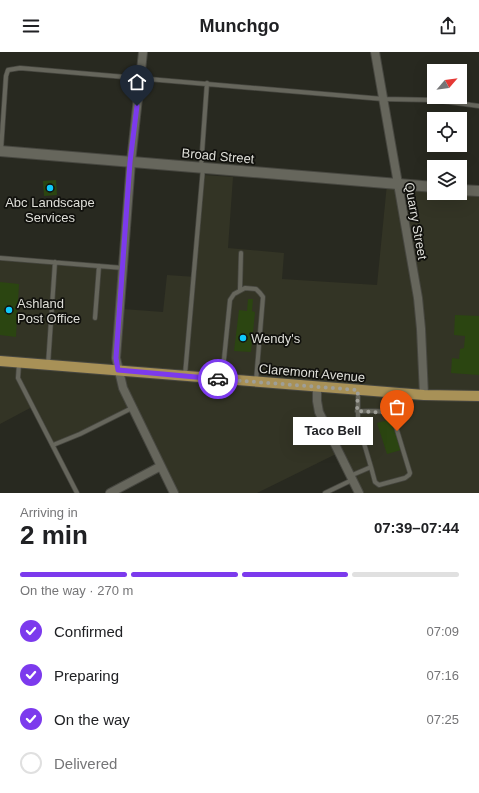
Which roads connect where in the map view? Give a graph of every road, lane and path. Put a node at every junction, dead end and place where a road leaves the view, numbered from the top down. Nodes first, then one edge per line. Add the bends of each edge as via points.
1 (143, 52) edge
2 (375, 52) edge
3 (140, 78) junction
4 (207, 84) junction
5 (383, 99) junction
6 (479, 106) edge
7 (1, 151) edge
8 (130, 162) junction
9 (202, 168) junction
10 (397, 184) junction
11 (427, 187) edge
12 (467, 190) edge
13 (479, 191) edge
14 (241, 253) dead end
15 (0, 258) edge
16 (55, 262) junction
17 (99, 266) junction
18 (124, 268) junction
19 (240, 290) junction
20 (95, 318) dead end
21 (0, 361) edge
22 (19, 362) junction
23 (48, 365) junction
24 (118, 370) junction
25 (185, 376) junction
26 (222, 379) junction
27 (256, 382) junction
28 (317, 386) junction
29 (358, 390) junction
30 (424, 395) junction
31 (479, 396) edge
32 (132, 408) junction
33 (357, 411) junction
34 (53, 445) junction
35 (161, 466) junction
36 (370, 467) junction
37 (351, 478) junction
38 (77, 493) edge
39 (110, 493) edge
40 (174, 493) edge
41 (325, 493) edge
42 (358, 493) edge

1 - 3 street
2 - 5 street, Quarry Street
3 - 4 lane
3 - 7 lane via 20,68 8,70
3 - 8 street
4 - 5 lane
4 - 9 lane
5 - 6 lane via 434,100
5 - 10 street, Quarry Street
7 - 8 street, Broad Street
8 - 9 street, Broad Street
8 - 18 street
9 - 10 street, Broad Street
9 - 25 lane
10 - 11 street, Broad Street
10 - 30 street, Quarry Street via 418,298
12 - 13 street
14 - 19 lane
15 - 16 lane
16 - 17 lane
16 - 23 lane
17 - 18 lane
17 - 20 lane
18 - 24 street via 116,358
19 - 26 lane via 230,300
19 - 27 lane via 256,289 263,297
21 - 22 main road, Claremont Avenue
22 - 23 main road, Claremont Avenue
22 - 34 lane via 18,378
23 - 24 main road, Claremont Avenue
24 - 25 main road, Claremont Avenue
24 - 32 street
25 - 26 main road, Claremont Avenue
26 - 27 main road, Claremont Avenue
27 - 28 main road, Claremont Avenue
28 - 29 main road, Claremont Avenue
28 - 37 street via 319,412
29 - 30 main road, Claremont Avenue
29 - 33 lane
30 - 31 main road, Claremont Avenue
32 - 34 lane
32 - 35 street
33 - 36 lane
33 - 36 lane via 391,414 410,473 405,478 379,485 375,482
34 - 38 lane
35 - 39 street
35 - 40 street
36 - 37 lane
37 - 41 lane
37 - 42 street

